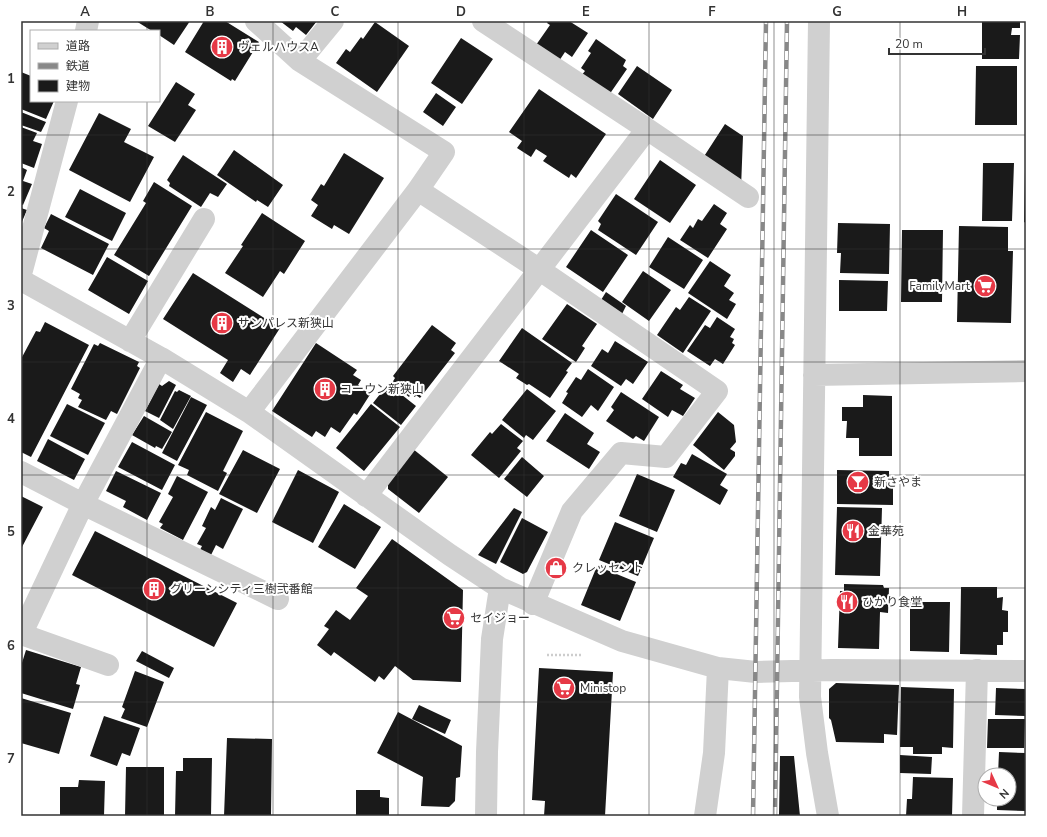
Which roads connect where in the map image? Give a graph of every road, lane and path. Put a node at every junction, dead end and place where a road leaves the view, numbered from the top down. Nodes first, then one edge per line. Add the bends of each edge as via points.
1 (256, 21) edge
2 (333, 21) edge
3 (483, 21) edge
4 (819, 21) edge
5 (300, 61) junction
6 (67, 102) edge
7 (647, 128) junction
8 (418, 190) junction
9 (748, 197) dead end
10 (204, 218) dead end
11 (540, 270) junction
12 (21, 274) edge
13 (21, 280) edge
14 (130, 341) junction
15 (161, 358) junction
16 (1026, 371) edge
17 (814, 376) junction
18 (249, 412) junction
19 (21, 472) edge
20 (366, 496) junction
21 (83, 504) junction
22 (500, 588) junction
23 (278, 599) dead end
24 (533, 604) junction
25 (21, 634) edge
26 (108, 665) dead end
27 (718, 668) junction
28 (976, 670) junction
29 (810, 671) junction
30 (1026, 671) edge
31 (486, 816) edge
32 (705, 816) edge
33 (828, 816) edge
34 (973, 816) edge

1 - 5 street
2 - 5 street
3 - 7 street
4 - 17 street
5 - 8 street via 444,152
6 - 12 street
7 - 9 street
7 - 11 street
8 - 11 street
8 - 18 street
10 - 14 street
11 - 20 street
11 - 24 street via 717,392 666,457 621,453 572,511
13 - 14 street
14 - 15 street
15 - 18 street
15 - 21 street
16 - 17 street
17 - 29 street
18 - 20 street
19 - 21 street
20 - 22 street
21 - 23 street
21 - 25 street
22 - 24 street
22 - 31 street via 492,640
24 - 27 street via 622,641
25 - 26 street
27 - 29 street via 756,672
27 - 32 street via 714,753
28 - 29 street
28 - 30 street
28 - 34 street
29 - 33 street via 810,697

